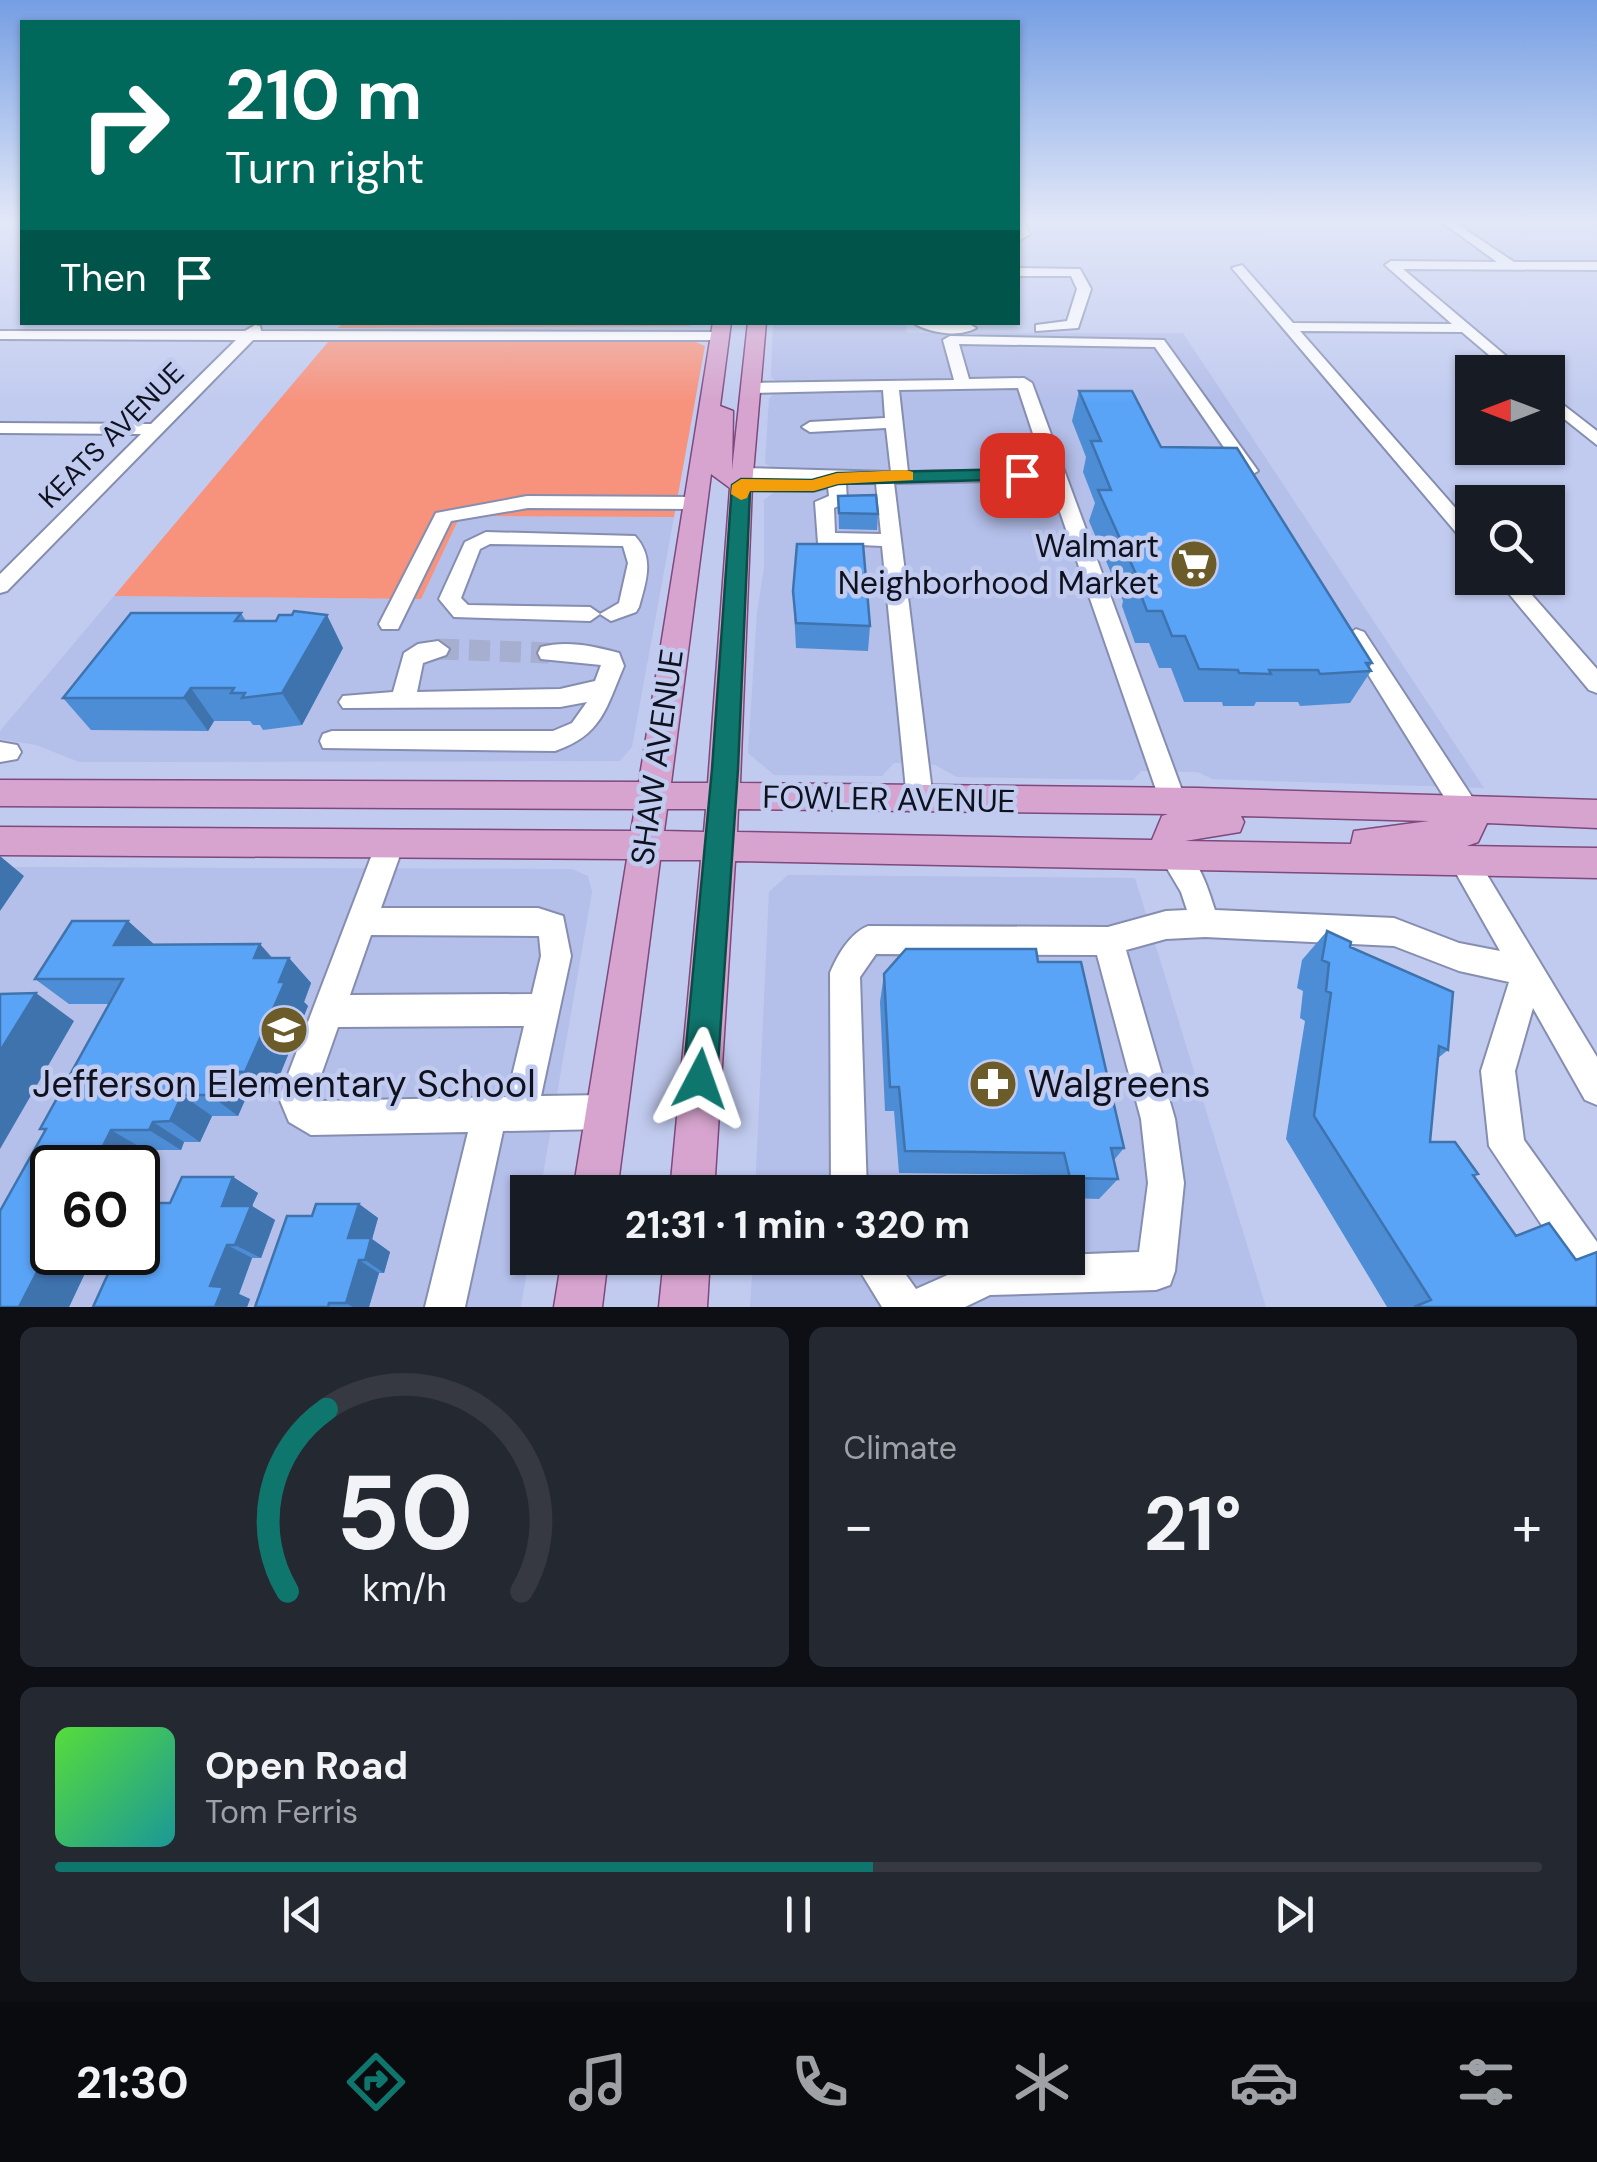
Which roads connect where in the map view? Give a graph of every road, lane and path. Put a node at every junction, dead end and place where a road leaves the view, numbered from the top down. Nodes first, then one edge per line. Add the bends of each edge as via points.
1 (1080, 281) edge
2 (1249, 281) edge
3 (1410, 281) edge
4 (757, 325) edge
5 (927, 325) edge
6 (1287, 327) junction
7 (1465, 328) junction
8 (255, 329) edge
9 (721, 329) edge
10 (0, 334) edge
11 (1498, 355) edge
12 (714, 375) junction
13 (890, 384) junction
14 (963, 384) junction
15 (750, 388) junction
16 (1565, 412) edge
17 (894, 423) junction
18 (810, 427) dead end
19 (0, 428) edge
20 (157, 428) junction
21 (1595, 437) edge
22 (1056, 475) junction
23 (892, 476) junction
24 (837, 478) junction
25 (742, 479) junction
26 (1259, 486) edge
27 (863, 504) junction
28 (505, 508) junction
29 (693, 509) junction
30 (634, 514) junction
31 (1455, 520) edge
32 (486, 538) junction
33 (628, 540) junction
34 (890, 540) junction
35 (0, 560) edge
36 (26, 560) junction
37 (0, 586) edge
38 (1521, 595) edge
39 (1342, 616) edge
40 (390, 624) dead end
41 (438, 649) dead end
42 (550, 653) tunnel mouth
43 (1597, 684) edge
44 (403, 701) junction
45 (351, 702) dead end
46 (596, 702) junction
47 (332, 740) dead end
48 (0, 793) edge
49 (723, 796) junction
50 (652, 797) junction
51 (920, 800) junction
52 (1174, 804) junction
53 (1287, 806) junction
54 (1465, 808) junction
55 (1597, 814) edge
56 (0, 842) edge
57 (390, 844) junction
58 (645, 845) junction
59 (718, 848) junction
60 (1173, 855) junction
61 (1316, 856) junction
62 (1462, 859) junction
63 (1597, 863) edge
64 (362, 920) junction
65 (1205, 923) junction
66 (1108, 940) junction
67 (1528, 971) junction
68 (543, 1010) junction
69 (328, 1012) junction
70 (1597, 1088) edge
71 (606, 1112) junction
72 (505, 1114) junction
73 (597, 1175) edge
74 (693, 1175) edge
75 (850, 1175) edge
76 (1584, 1256) edge
77 (583, 1275) edge
78 (686, 1275) edge
79 (883, 1275) edge
80 (445, 1307) edge
81 (578, 1307) edge
82 (683, 1307) edge
83 (905, 1307) edge
84 (922, 1307) edge

1 - 5 street via 1084,289 1068,327
2 - 6 street
3 - 7 street
4 - 15 main road, SHAW AVENUE
6 - 7 street
6 - 31 street
7 - 11 street
8 - 9 street
8 - 10 street
8 - 20 street, KEATS AVENUE
9 - 12 main road, SHAW AVENUE
9 - 15 main road via 734,338 732,380
12 - 25 main road via 724,418 720,472
12 - 29 main road, SHAW AVENUE
13 - 14 street
13 - 15 street
13 - 17 street
14 - 22 street via 1024,383
14 - 26 street via 950,340 1159,342
15 - 25 main road, SHAW AVENUE
16 - 21 street
17 - 18 street
17 - 23 street
19 - 20 street
20 - 36 street, KEATS AVENUE
22 - 23 street
22 - 52 street
23 - 24 street
23 - 27 street
24 - 25 street via 814,486
24 - 27 street
25 - 49 main road, SHAW AVENUE
27 - 34 street
27 - 34 street via 824,502 826,539
28 - 29 street via 527,502
28 - 30 street via 521,514
28 - 32 street
28 - 40 street via 443,516
29 - 30 street
29 - 50 main road, SHAW AVENUE
30 - 33 street
32 - 33 street
32 - 33 street via 472,546 450,599 462,612 600,614 628,607 640,559
34 - 51 street
35 - 36 street
36 - 37 street, KEATS AVENUE
38 - 43 street
39 - 54 street
41 - 44 street via 412,659
42 - 46 street via 611,659
44 - 45 street
44 - 46 street
46 - 47 street via 582,730 555,741
48 - 50 main road, FOWLER AVENUE
49 - 50 main road, FOWLER AVENUE
49 - 51 main road, FOWLER AVENUE
49 - 59 main road, SHAW AVENUE
50 - 58 main road, SHAW AVENUE
51 - 52 main road, FOWLER AVENUE
52 - 53 main road, FOWLER AVENUE
53 - 54 main road, FOWLER AVENUE
53 - 60 main road via 1250,820 1174,826 1168,838
54 - 55 main road, FOWLER AVENUE
54 - 61 main road via 1466,832 1367,841
56 - 57 main road, FOWLER AVENUE
57 - 58 main road, FOWLER AVENUE
57 - 64 street
58 - 59 main road, FOWLER AVENUE
58 - 71 main road, SHAW AVENUE
59 - 60 main road, FOWLER AVENUE
59 - 74 main road, SHAW AVENUE
60 - 61 main road, FOWLER AVENUE
60 - 65 street
61 - 62 main road, FOWLER AVENUE
62 - 63 main road, FOWLER AVENUE
62 - 67 street
64 - 68 street via 549,923 556,930 556,956
64 - 69 street
65 - 66 street
65 - 67 street via 1394,932 1459,957
66 - 75 street via 868,940 845,973
66 - 84 street via 1158,1120 1166,1183 1156,1271 988,1276
67 - 70 street
67 - 76 street via 1498,1071 1507,1146
68 - 69 street
68 - 72 street
69 - 72 street via 296,1098 306,1115
71 - 72 street
71 - 73 main road, SHAW AVENUE
72 - 80 street
77 - 81 main road
78 - 82 main road
79 - 83 street

